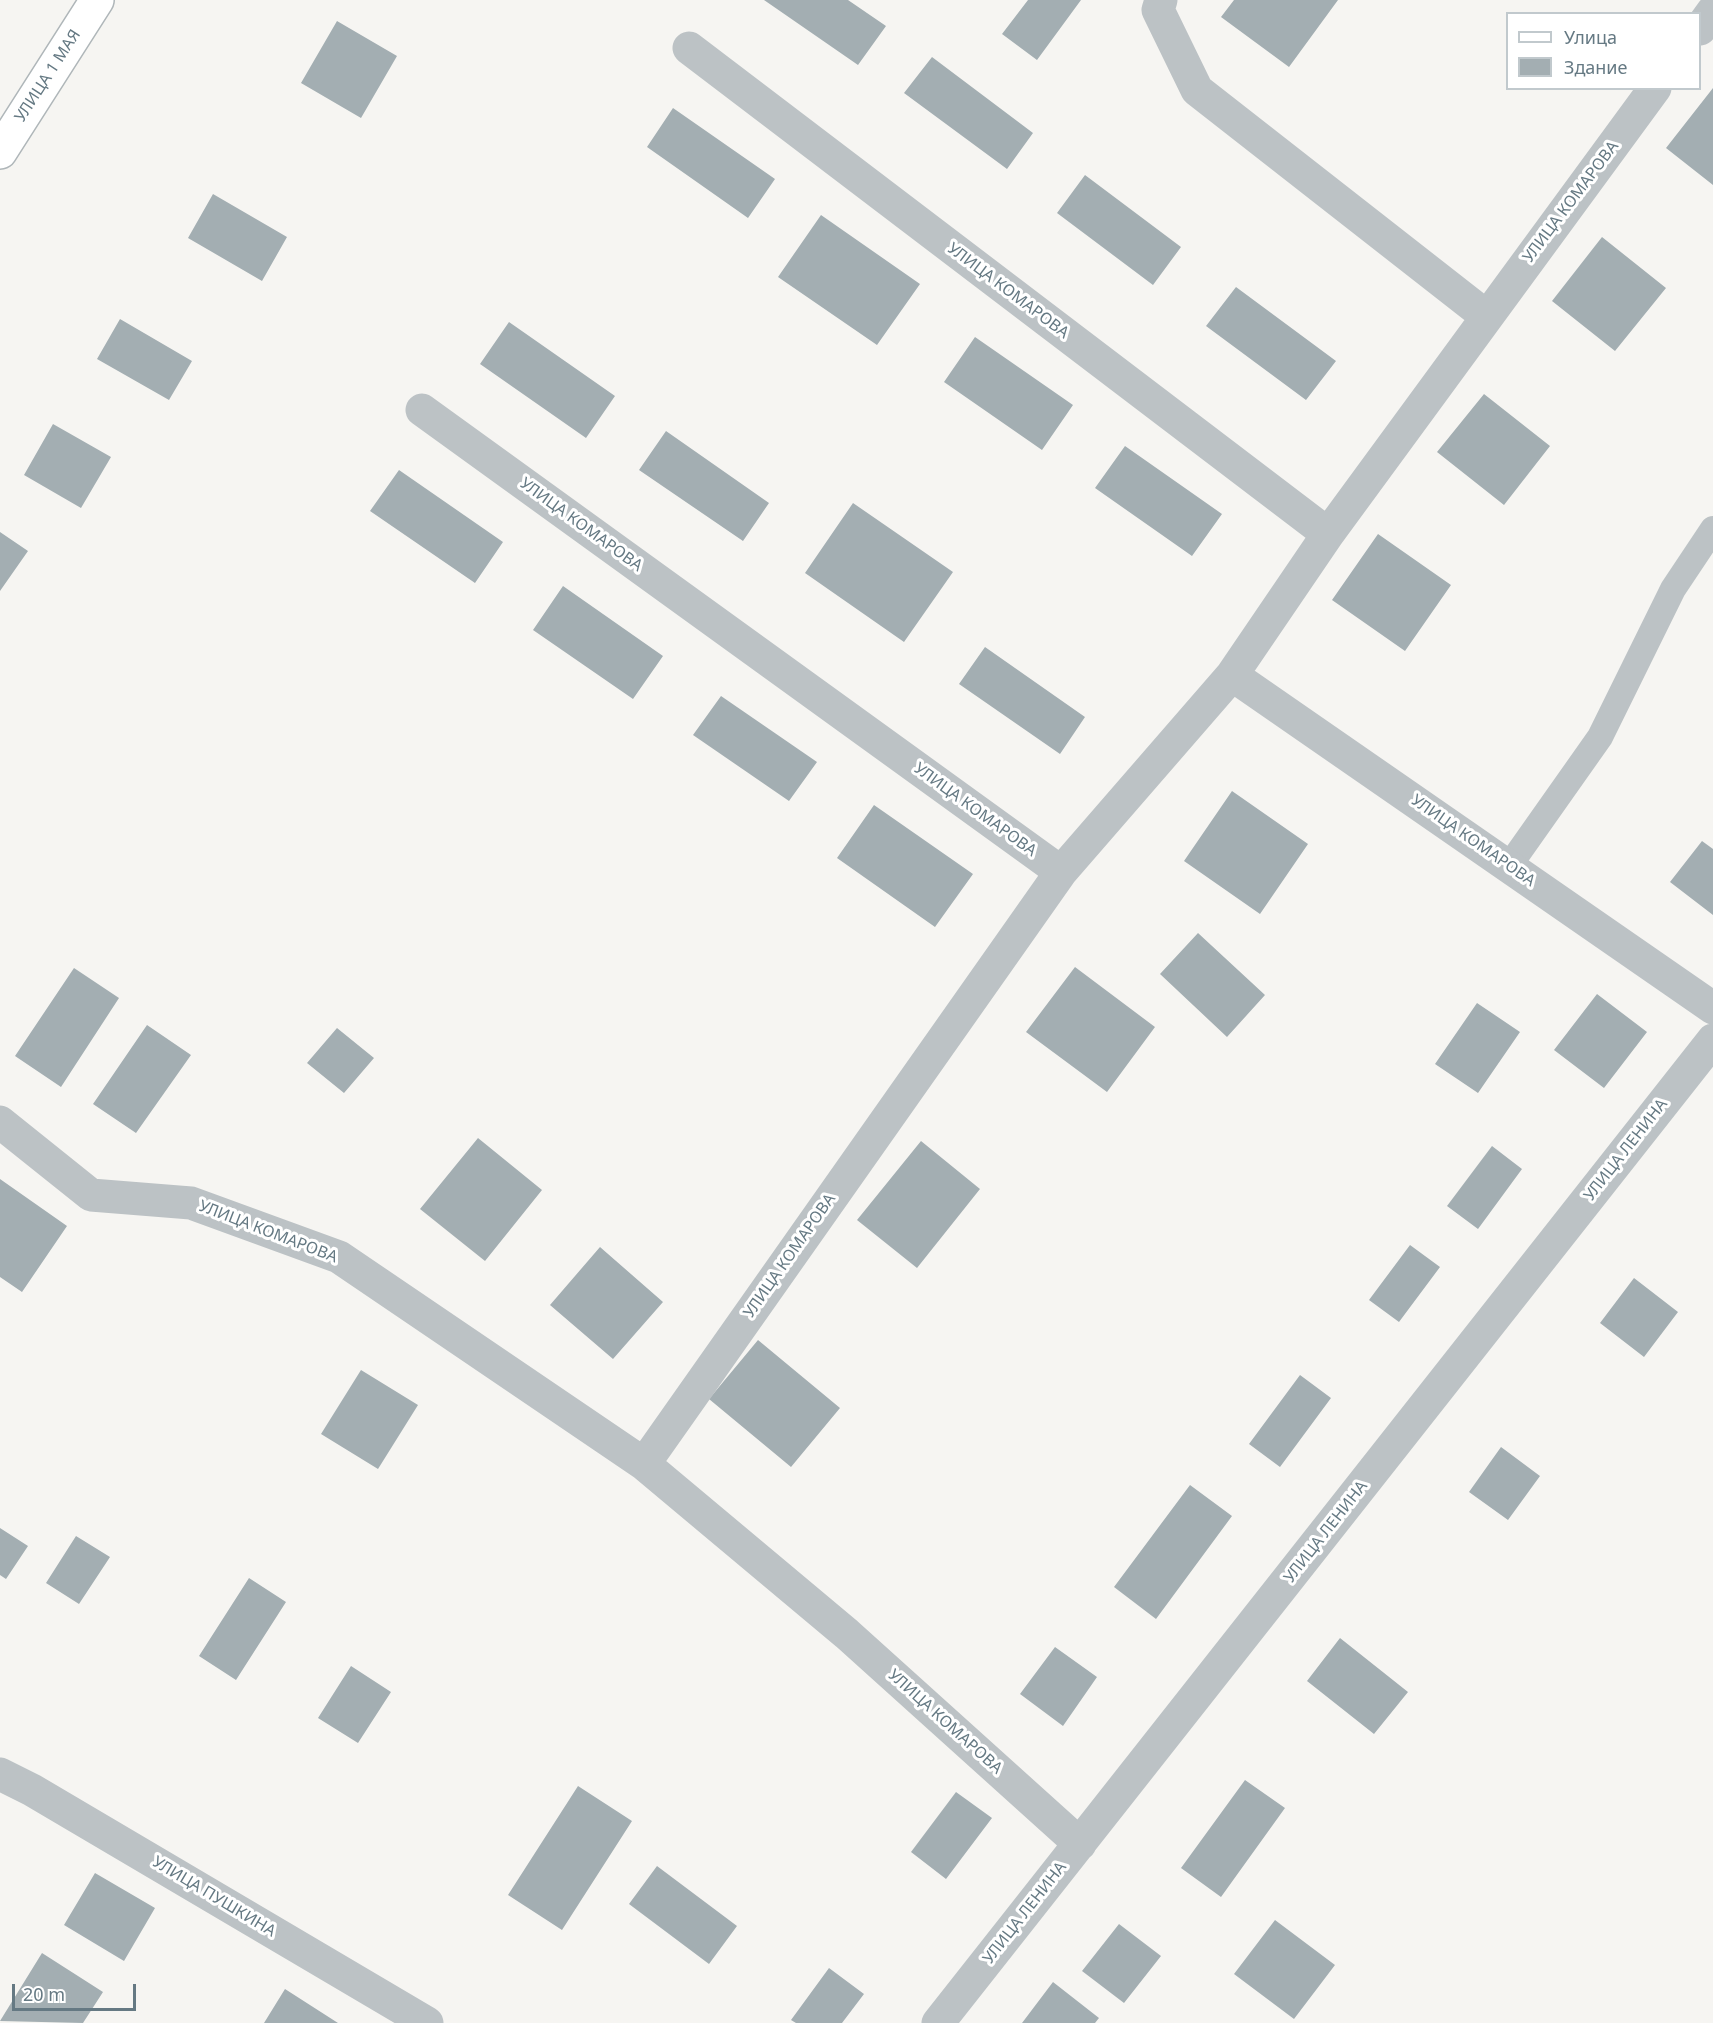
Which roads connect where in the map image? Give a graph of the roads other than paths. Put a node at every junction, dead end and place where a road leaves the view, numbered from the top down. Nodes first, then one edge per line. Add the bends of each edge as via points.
1 (97, 0) edge
2 (1161, 0) edge
3 (1713, 11) edge
4 (1701, 28) edge
5 (688, 48) dead end
6 (1654, 90) edge
7 (0, 152) edge
8 (1486, 316) junction
9 (422, 410) dead end
10 (1713, 529) edge
11 (1328, 534) junction
12 (1232, 675) junction
13 (1509, 867) junction
14 (1061, 872) junction
15 (1713, 1008) edge
16 (1713, 1040) edge
17 (0, 1122) edge
18 (644, 1464) junction
19 (0, 1774) edge
20 (1080, 1844) junction
21 (427, 2023) edge
22 (938, 2023) edge

1 - 7 main road, УЛИЦА 1 МАЯ
2 - 8 street via 1158,10 1197,90
3 - 4 street
5 - 11 street, УЛИЦА КОМАРОВА
6 - 8 street, УЛИЦА КОМАРОВА
8 - 11 street, УЛИЦА КОМАРОВА
9 - 14 street, УЛИЦА КОМАРОВА
10 - 13 lane via 1673,589 1600,737
11 - 12 street, УЛИЦА КОМАРОВА
12 - 13 street, УЛИЦА КОМАРОВА
12 - 14 street, УЛИЦА КОМАРОВА
13 - 15 street, УЛИЦА КОМАРОВА
14 - 18 street, УЛИЦА КОМАРОВА
16 - 20 street, УЛИЦА ЛЕНИНА
17 - 18 street, УЛИЦА КОМАРОВА via 91,1196 191,1203 339,1257
18 - 20 street, УЛИЦА КОМАРОВА via 847,1634
19 - 21 street, УЛИЦА ПУШКИНА
20 - 22 street, УЛИЦА ЛЕНИНА

